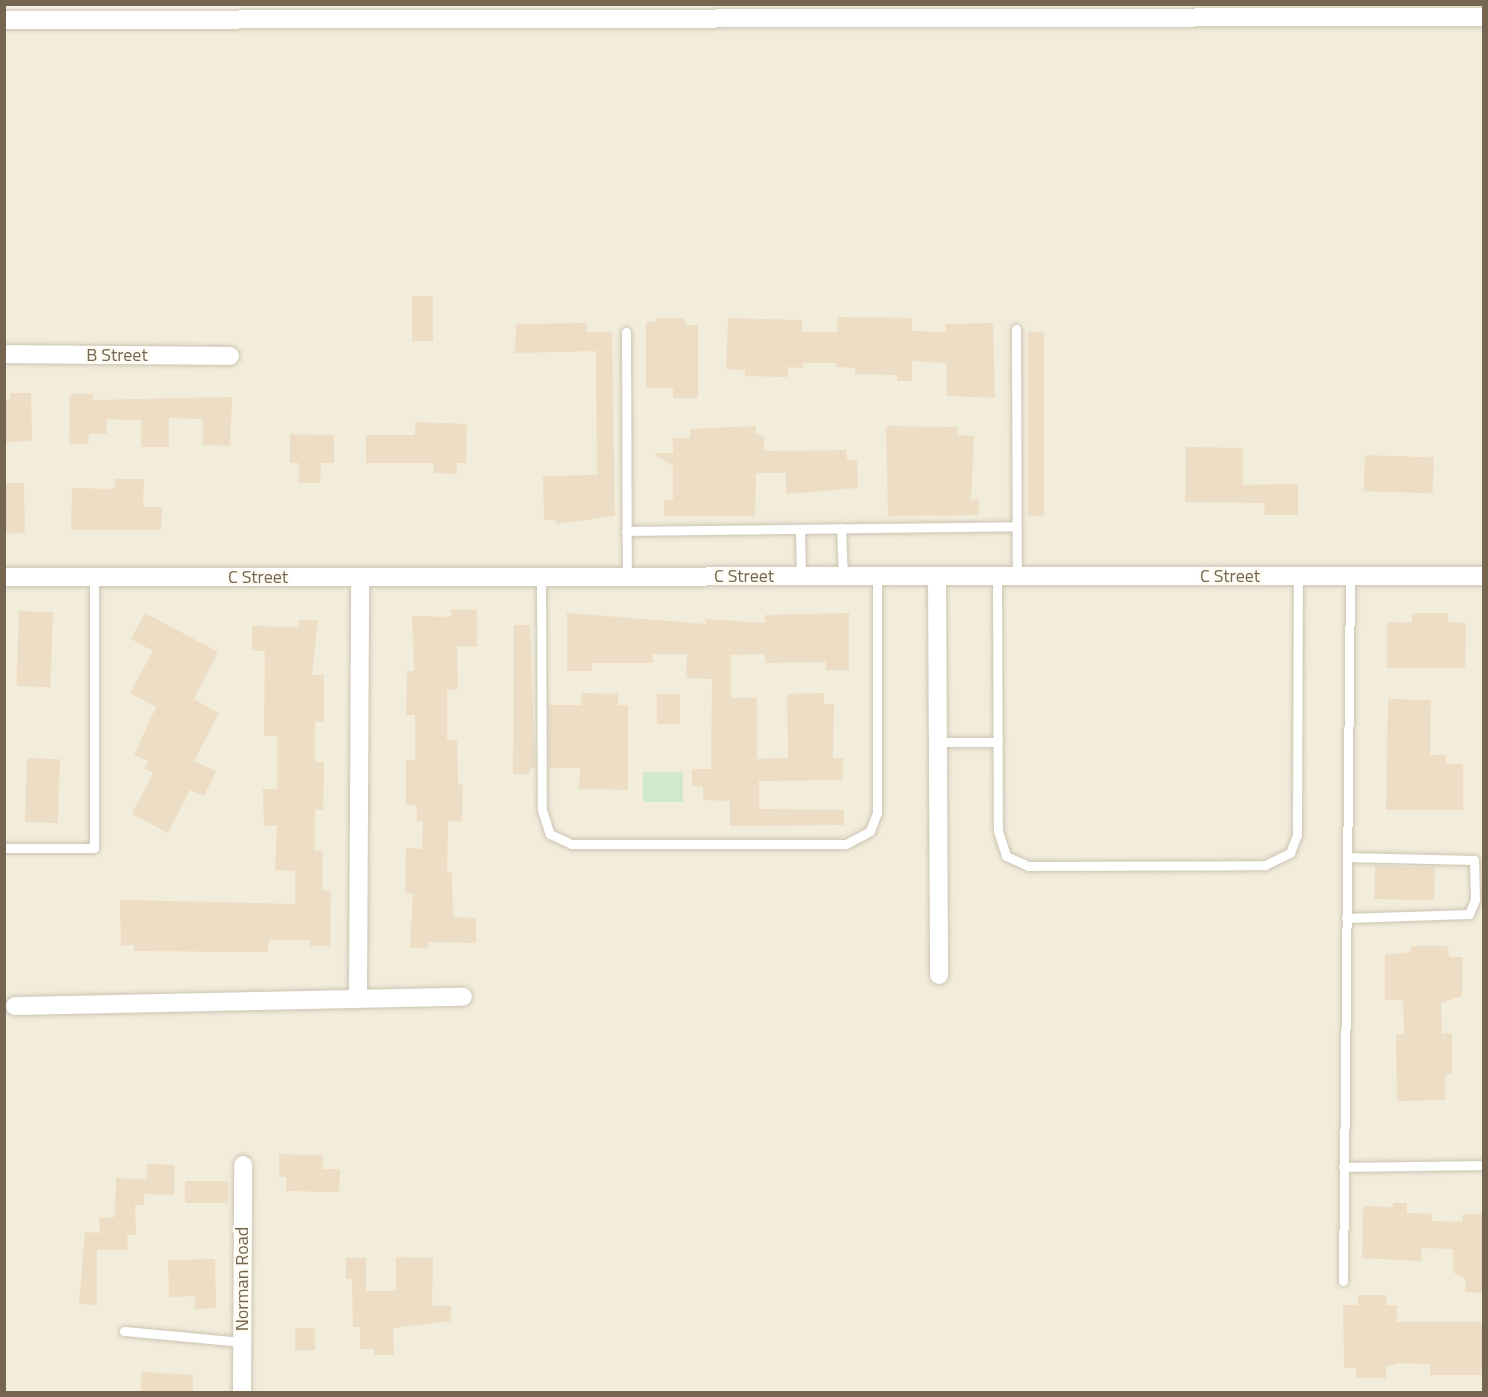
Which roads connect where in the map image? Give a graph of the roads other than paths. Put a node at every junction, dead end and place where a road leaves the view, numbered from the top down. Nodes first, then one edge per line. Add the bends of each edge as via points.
1 (1484, 16) edge
2 (4, 20) edge
3 (1016, 328) dead end
4 (627, 332) dead end
5 (4, 354) edge
6 (230, 356) dead end
7 (1016, 526) junction
8 (841, 528) junction
9 (800, 529) junction
10 (626, 531) junction
11 (1017, 575) junction
12 (541, 576) junction
13 (627, 576) junction
14 (801, 576) junction
15 (843, 576) junction
16 (878, 576) junction
17 (937, 576) junction
18 (997, 576) junction
19 (1298, 576) junction
20 (1350, 576) junction
21 (1484, 576) edge
22 (4, 577) edge
23 (94, 577) junction
24 (360, 577) junction
25 (938, 742) junction
26 (998, 742) junction
27 (4, 848) edge
28 (1347, 857) junction
29 (1346, 918) junction
30 (939, 975) dead end
31 (358, 996) junction
32 (463, 997) dead end
33 (15, 1006) dead end
34 (243, 1165) dead end
35 (1484, 1166) edge
36 (1342, 1167) junction
37 (1342, 1281) dead end
38 (123, 1331) dead end
39 (242, 1342) junction
40 (242, 1392) edge

1 - 2 street
3 - 7 lane
4 - 10 lane
5 - 6 street, B Street
7 - 8 lane
7 - 11 lane
8 - 9 lane
8 - 15 lane
9 - 10 lane
9 - 14 lane
10 - 13 lane
11 - 18 street, C Street
11 - 19 street, C Street
12 - 13 street, C Street
12 - 16 lane via 542,810 550,834 571,844 846,844 863,837 875,823
12 - 24 street, C Street
13 - 14 street, C Street
14 - 15 street, C Street
15 - 16 street, C Street
16 - 17 street, C Street
17 - 18 street, C Street
17 - 25 street
18 - 26 lane
19 - 20 street, C Street
19 - 26 lane via 1297,835 1283,858 1265,865 1016,863 1006,856 999,838
20 - 21 street, C Street
20 - 28 lane
22 - 23 street, C Street
23 - 24 street, C Street
23 - 27 lane via 94,848
24 - 31 street
25 - 26 lane
25 - 30 street
28 - 29 lane
28 - 29 lane via 1474,860 1475,900 1469,914
29 - 36 lane
31 - 32 street
31 - 33 street
34 - 39 street, Norman Road
35 - 36 lane
36 - 37 lane
38 - 39 lane
39 - 40 street, Norman Road

